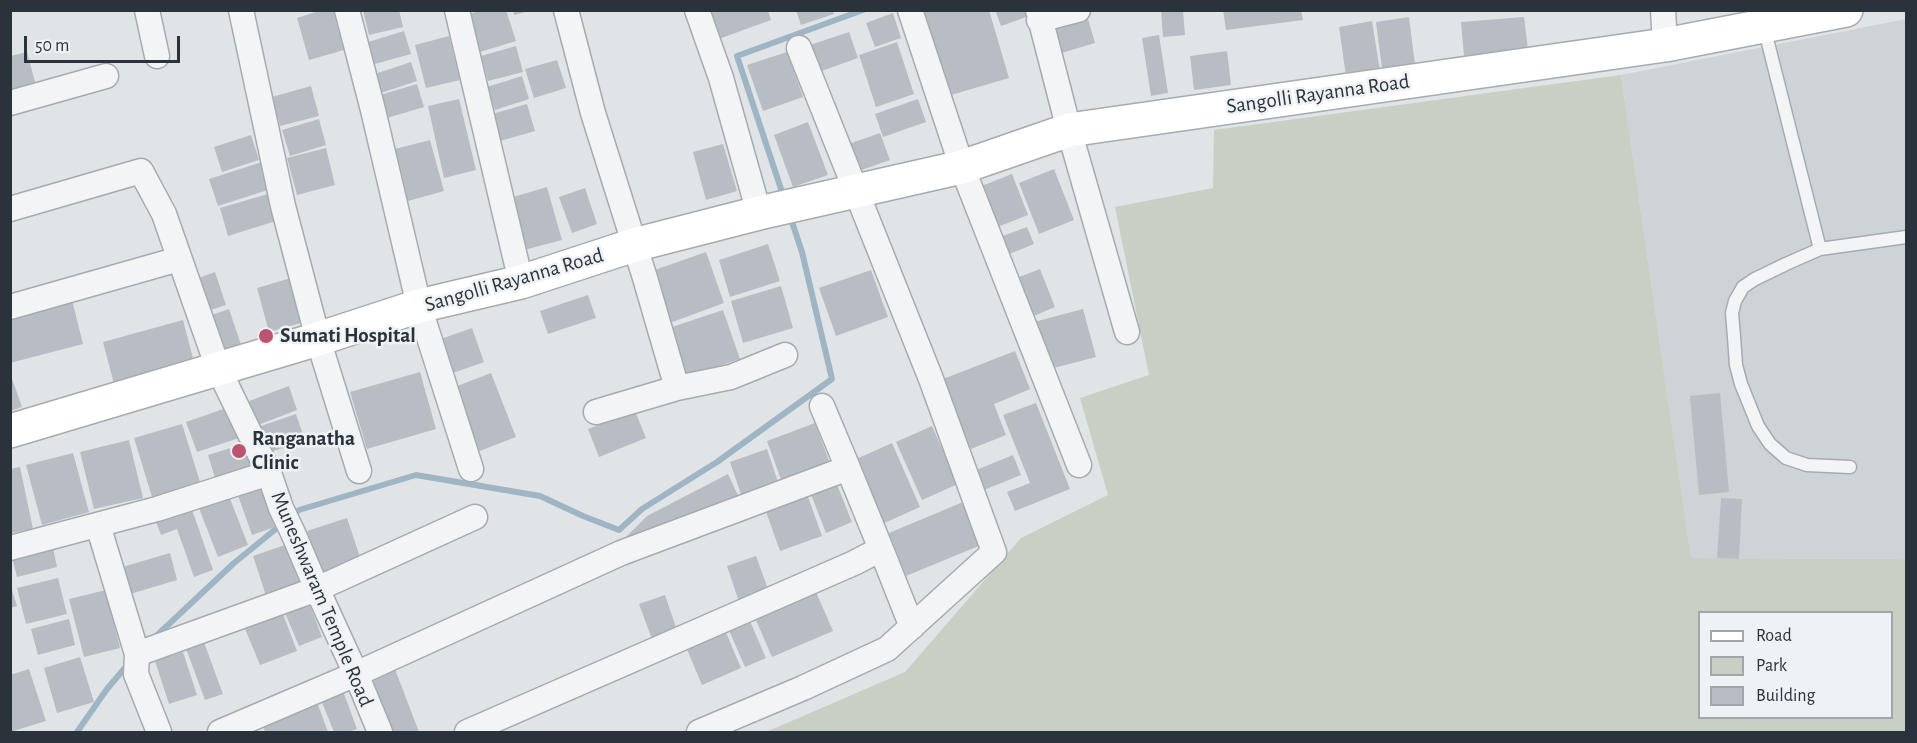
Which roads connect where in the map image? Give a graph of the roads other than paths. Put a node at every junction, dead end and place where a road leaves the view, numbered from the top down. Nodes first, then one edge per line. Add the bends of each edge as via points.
1 (147, 10) edge
2 (241, 10) edge
3 (347, 10) edge
4 (457, 10) edge
5 (566, 10) edge
6 (697, 10) edge
7 (910, 10) edge
8 (1078, 10) edge
9 (1663, 10) edge
10 (1846, 10) edge
11 (1039, 15) edge
12 (1763, 25) junction
13 (1665, 45) junction
14 (799, 48) dead end
15 (156, 56) dead end
16 (106, 76) dead end
17 (10, 103) edge
18 (1068, 130) junction
19 (962, 167) junction
20 (855, 192) junction
21 (10, 209) edge
22 (778, 209) junction
23 (1906, 237) edge
24 (634, 245) junction
25 (1820, 249) junction
26 (179, 259) junction
27 (522, 282) junction
28 (419, 306) junction
29 (10, 307) edge
30 (1127, 332) dead end
31 (318, 339) junction
32 (785, 355) dead end
33 (218, 368) junction
34 (677, 388) junction
35 (822, 406) dead end
36 (596, 412) dead end
37 (10, 431) edge
38 (1080, 465) dead end
39 (1850, 467) dead end
40 (848, 468) junction
41 (471, 469) dead end
42 (359, 471) dead end
43 (269, 473) junction
44 (475, 517) dead end
45 (98, 525) junction
46 (10, 548) edge
47 (880, 549) junction
48 (317, 589) junction
49 (912, 627) junction
50 (137, 654) junction
51 (356, 674) junction
52 (159, 732) edge
53 (220, 732) edge
54 (380, 732) edge
55 (467, 732) edge
56 (699, 732) edge

1 - 15 street
2 - 31 street via 283,206
3 - 28 street
4 - 27 street
5 - 24 street
6 - 22 street via 721,78
7 - 19 street
8 - 11 street
9 - 13 street
10 - 12 street, Sangolli Rayanna Road
11 - 18 street
12 - 13 street, Sangolli Rayanna Road
12 - 25 lane
13 - 18 street, Sangolli Rayanna Road
14 - 20 street
16 - 17 street
18 - 19 street, Sangolli Rayanna Road
18 - 30 street
19 - 20 street, Sangolli Rayanna Road
19 - 38 street
20 - 22 street, Sangolli Rayanna Road
20 - 49 street via 931,379 994,552
21 - 26 street, Muneshwaram Temple Road via 141,171 164,214
22 - 24 street, Sangolli Rayanna Road
23 - 25 lane
24 - 27 street, Sangolli Rayanna Road
24 - 34 street
25 - 39 lane via 1743,287 1732,313 1736,365 1747,401 1770,444 1786,458 1807,465
26 - 29 street
26 - 33 street, Muneshwaram Temple Road
27 - 28 street, Sangolli Rayanna Road
28 - 31 street, Sangolli Rayanna Road
28 - 41 street
31 - 33 street, Sangolli Rayanna Road
31 - 42 street
32 - 34 street via 731,377
33 - 37 street, Sangolli Rayanna Road
33 - 43 street, Muneshwaram Temple Road
34 - 36 street
35 - 40 street
40 - 47 street
40 - 51 street via 621,553
43 - 45 street
43 - 48 street, Muneshwaram Temple Road
44 - 48 street
45 - 46 street
45 - 50 street
47 - 49 street
47 - 55 street
48 - 50 street
48 - 51 street, Muneshwaram Temple Road
49 - 56 street via 887,649
50 - 52 street via 136,674
51 - 53 street
51 - 54 street, Muneshwaram Temple Road

